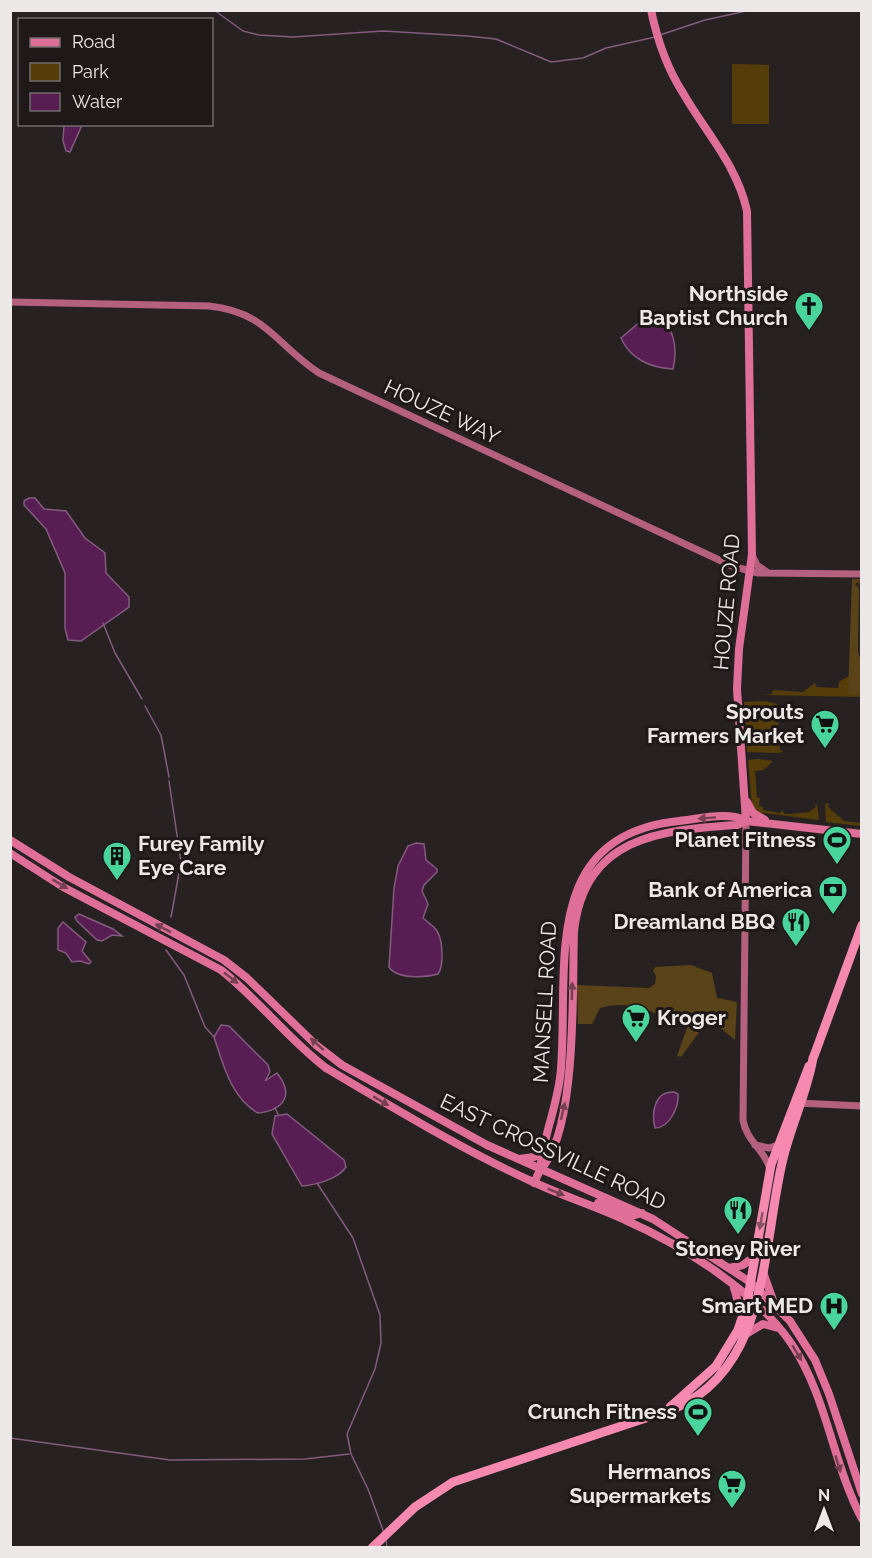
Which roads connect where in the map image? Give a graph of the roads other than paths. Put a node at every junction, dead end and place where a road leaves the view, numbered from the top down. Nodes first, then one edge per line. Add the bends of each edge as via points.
1 (651, 10) edge
2 (10, 302) edge
3 (752, 555) junction
4 (751, 572) junction
5 (769, 573) junction
6 (861, 574) edge
7 (745, 795) junction
8 (730, 817) junction
9 (747, 821) junction
10 (770, 823) junction
11 (861, 834) edge
12 (10, 840) edge
13 (10, 853) edge
14 (579, 894) junction
15 (861, 925) edge
16 (797, 1102) junction
17 (861, 1106) edge
18 (755, 1145) junction
19 (778, 1145) junction
20 (547, 1152) junction
21 (517, 1159) junction
22 (770, 1169) junction
23 (540, 1170) junction
24 (561, 1179) junction
25 (534, 1182) junction
26 (579, 1201) junction
27 (642, 1214) junction
28 (755, 1256) junction
29 (729, 1268) junction
30 (763, 1270) junction
31 (750, 1282) junction
32 (734, 1286) junction
33 (760, 1290) junction
34 (748, 1297) junction
35 (756, 1304) junction
36 (775, 1304) junction
37 (742, 1320) junction
38 (780, 1329) junction
39 (745, 1335) junction
40 (695, 1387) junction
41 (690, 1400) junction
42 (661, 1414) junction
43 (861, 1494) edge
44 (861, 1519) edge
45 (372, 1548) edge

1 - 3 main road, HOUZE ROAD via 672,74 733,169 747,211
2 - 4 street, HOUZE WAY via 209,306 242,313 267,327 297,358 319,373
3 - 4 main road, HOUZE ROAD
3 - 5 street via 757,565
4 - 5 street, HOUZE WAY
4 - 7 main road, HOUZE ROAD via 737,669
5 - 6 street, HOUZE WAY
7 - 8 main road via 737,813
7 - 9 main road, HOUZE ROAD
7 - 10 main road via 753,813
8 - 9 main road, MANSELL ROAD
8 -> 14 main road, MANSELL ROAD via 664,822 627,835 597,859
9 - 10 main road, MANSELL ROAD
9 - 14 main road, MANSELL ROAD via 665,831 634,841 603,865
9 - 18 street, HOUZE ROAD via 743,1112 747,1134
10 - 11 main road, MANSELL ROAD
21 -> 12 main road, EAST CROSSVILLE ROAD via 342,1065 224,960 69,877
13 -> 25 main road, EAST CROSSVILLE ROAD via 63,887 221,970 326,1068 409,1118
14 - 20 main road, MANSELL ROAD via 565,931 560,1077
15 - 16 highway
16 - 17 street
16 - 19 highway
16 - 30 highway
18 - 19 street
18 - 22 street, HOUZE ROAD
19 - 22 highway
20 - 21 main road
20 - 23 main road, MANSELL ROAD
20 - 24 main road
21 - 23 main road, EAST CROSSVILLE ROAD
22 -> 28 highway
23 - 24 main road, EAST CROSSVILLE ROAD
23 - 25 main road, MANSELL ROAD
24 - 27 main road, EAST CROSSVILLE ROAD
25 -> 26 main road, EAST CROSSVILLE ROAD
26 - 27 main road via 632,1216
26 - 32 main road, EAST CROSSVILLE ROAD via 654,1234
27 - 29 main road, EAST CROSSVILLE ROAD via 679,1233
28 - 29 main road via 745,1264
28 - 31 highway
29 - 31 main road, EAST CROSSVILLE ROAD
30 - 33 highway
30 - 36 main road
31 - 33 main road, EAST CROSSVILLE ROAD
31 - 34 highway
32 - 34 main road, EAST CROSSVILLE ROAD
32 - 37 main road
33 - 35 highway
33 - 36 main road, EAST CROSSVILLE ROAD
34 - 35 main road, EAST CROSSVILLE ROAD
34 - 37 highway
35 - 38 main road, EAST CROSSVILLE ROAD
35 - 39 highway
36 - 43 main road via 803,1339 820,1371
37 - 40 highway via 723,1357
38 - 39 main road via 763,1324
38 -> 44 main road, EAST CROSSVILLE ROAD via 815,1387 841,1473
39 - 41 highway via 722,1371
40 - 41 highway
40 - 42 highway
41 - 42 highway
42 - 45 highway via 453,1482 415,1507

